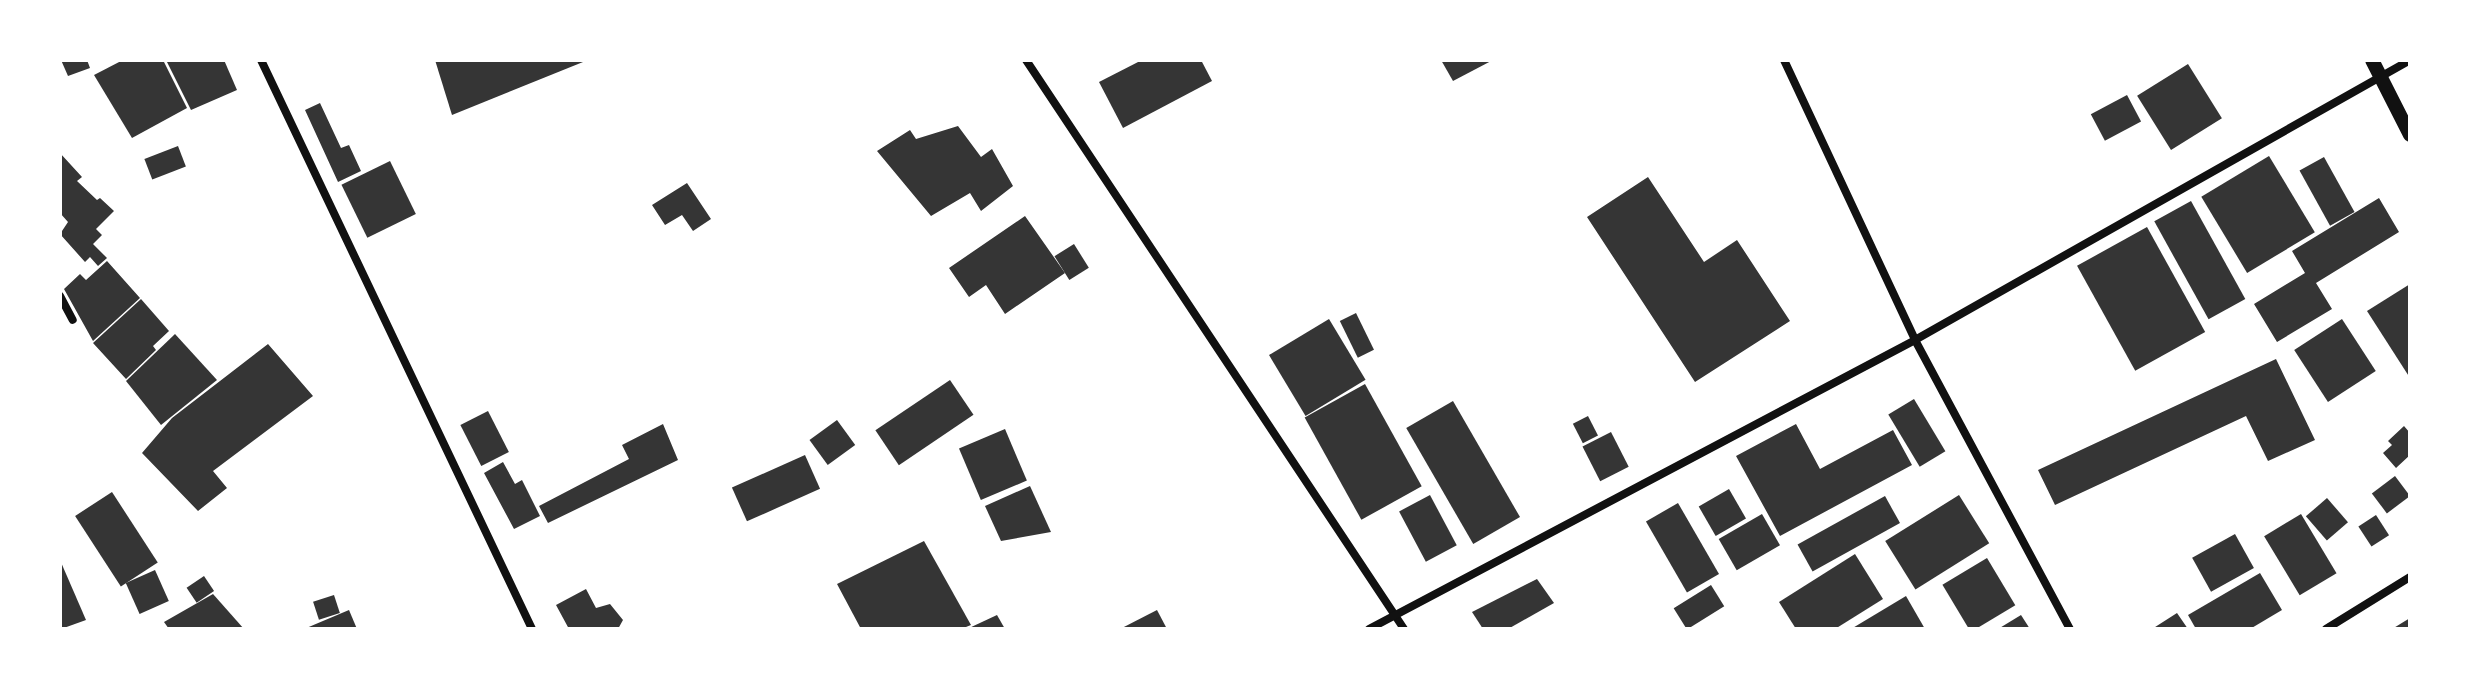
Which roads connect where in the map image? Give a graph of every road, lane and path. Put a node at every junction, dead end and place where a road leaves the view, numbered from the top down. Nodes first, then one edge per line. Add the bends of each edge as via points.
1 (261, 60) edge
2 (1026, 60) edge
3 (1784, 60) edge
4 (2372, 60) edge
5 (2410, 60) edge
6 (2379, 79) junction
7 (2410, 135) edge
8 (60, 296) edge
9 (73, 320) dead end
10 (1915, 340) junction
11 (2410, 577) edge
12 (1396, 616) junction
13 (532, 629) edge
14 (1369, 629) edge
15 (1404, 629) edge
16 (2070, 629) edge
17 (2326, 629) edge

1 - 13 street
2 - 12 street
3 - 10 street
4 - 6 street
5 - 6 street
6 - 7 street
6 - 10 street
8 - 9 street
10 - 12 street
10 - 16 street
11 - 17 street
12 - 14 street
12 - 15 street

